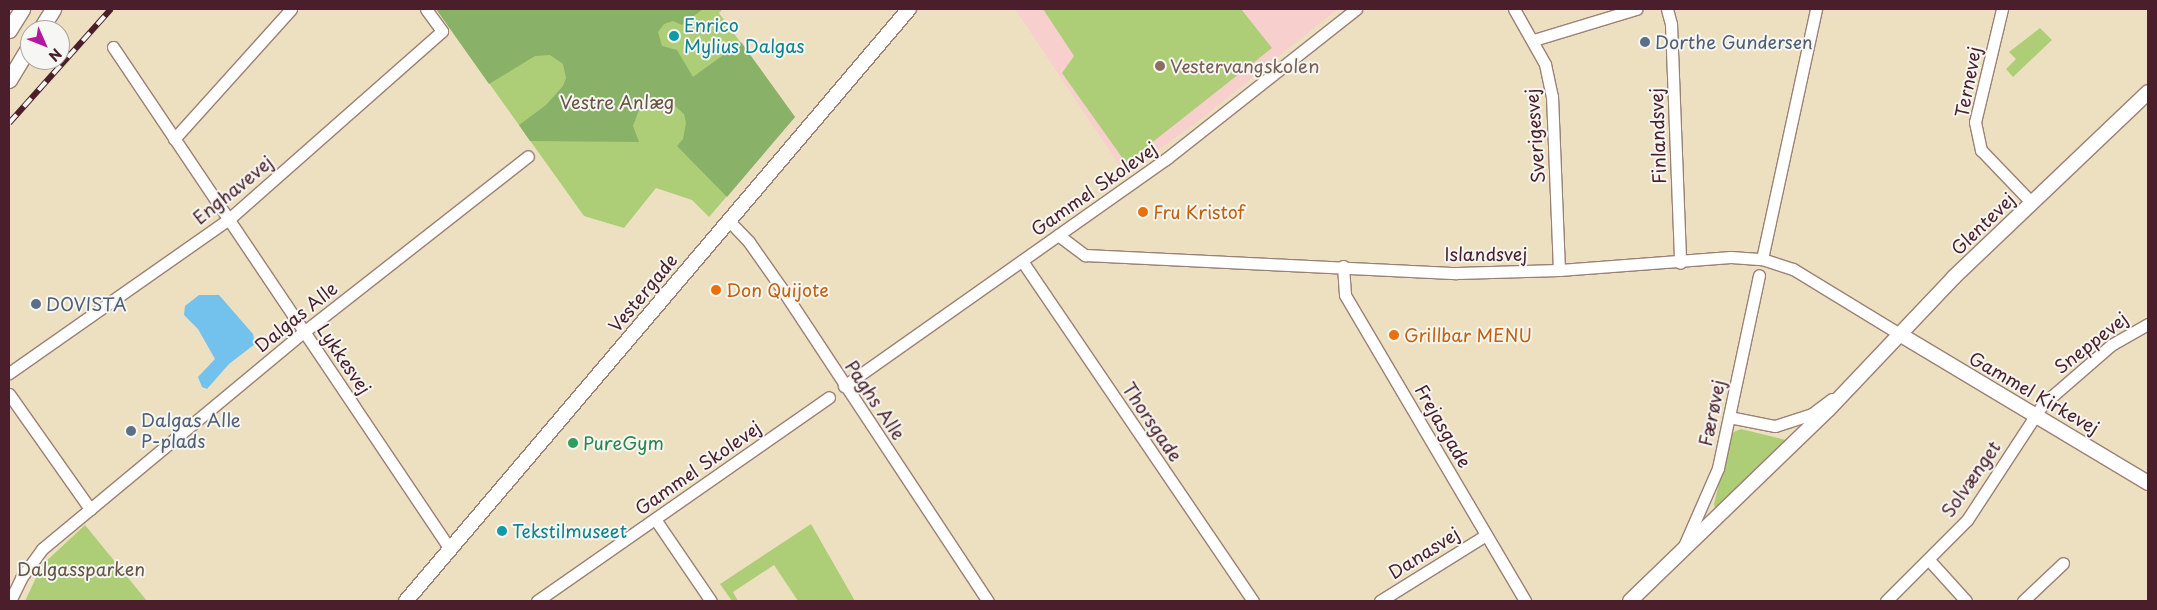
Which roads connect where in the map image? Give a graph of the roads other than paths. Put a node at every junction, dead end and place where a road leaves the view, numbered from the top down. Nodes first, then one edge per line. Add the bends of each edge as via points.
1 (22, 9) edge
2 (53, 9) edge
3 (291, 9) edge
4 (426, 9) edge
5 (909, 9) edge
6 (1356, 9) edge
7 (1514, 9) edge
8 (1636, 9) edge
9 (1667, 9) edge
10 (1816, 9) edge
11 (2002, 9) edge
12 (46, 20) edge
13 (9, 30) edge
14 (1534, 40) junction
15 (114, 47) dead end
16 (20, 62) edge
17 (9, 80) edge
18 (2148, 92) edge
19 (174, 139) junction
20 (528, 156) dead end
21 (2032, 203) junction
22 (229, 219) junction
23 (729, 221) junction
24 (1058, 236) junction
25 (1762, 259) junction
26 (1022, 262) junction
27 (1680, 263) junction
28 (1343, 266) junction
29 (1559, 270) junction
30 (1759, 275) dead end
31 (2148, 324) edge
32 (305, 331) junction
33 (1901, 335) junction
34 (9, 373) edge
35 (844, 386) junction
36 (1848, 388) junction
37 (9, 394) edge
38 (829, 397) dead end
39 (2036, 414) junction
40 (1729, 417) junction
41 (2148, 483) edge
42 (90, 509) junction
43 (655, 519) junction
44 (1486, 535) junction
45 (450, 549) junction
46 (1681, 552) junction
47 (1929, 560) junction
48 (2064, 563) dead end
49 (10, 601) edge
50 (406, 601) edge
51 (537, 601) edge
52 (711, 601) edge
53 (988, 601) edge
54 (1253, 601) edge
55 (1380, 601) edge
56 (1525, 601) edge
57 (1630, 601) edge
58 (1886, 601) edge
59 (1966, 601) edge
60 (2023, 601) edge

1 - 13 main road
2 - 12 main road
3 - 19 street
4 - 22 street, Enghavevej via 442,31
5 - 23 street, Vestergade
6 - 24 street, Gammel Skolevej via 1166,159
7 - 14 street, Sverigesvej
8 - 14 street
9 - 27 street, Finlandsvej via 1671,24
10 - 25 street
11 - 21 street, Ternevej via 1975,122 1981,150
14 - 29 street, Sverigesvej via 1545,64 1552,96
15 - 19 street, Lykkesvej
16 - 17 main road
18 - 21 street, Glentevej
19 - 22 street, Lykkesvej
20 - 32 street, Dalgas Alle
21 - 33 street, Glentevej via 1954,277
22 - 32 street, Lykkesvej
22 - 34 street, Enghavevej
23 - 35 street, Paghs Alle via 749,242 782,289
23 - 45 street, Vestergade
24 - 26 street, Gammel Skolevej
24 - 28 street, Islandsvej via 1086,255
25 - 27 street, Islandsvej via 1731,257
25 - 33 street, Islandsvej via 1793,269
26 - 35 street, Gammel Skolevej
26 - 54 street, Thorsgade
27 - 29 street, Islandsvej
28 - 29 street, Islandsvej via 1457,273
28 - 44 street, Frejasgade via 1345,295
30 - 40 street, Færøvej
31 - 39 street, Sneppevej via 2111,345 2043,404
32 - 42 street, Dalgas Alle
32 - 45 street, Lykkesvej
33 - 36 street, Glentevej
33 - 39 street, Gammel Kirkevej
35 - 53 street, Paghs Alle
36 - 40 street, Glentevej via 1812,414 1791,423 1775,426
36 - 46 street, Glentevej
37 - 42 street
38 - 43 street, Gammel Skolevej
39 - 41 street, Gammel Kirkevej
39 - 47 street, Solvænget via 1967,520
40 - 46 street, Færøvej via 1718,468 1703,509
42 - 49 street, Dalgas Alle via 42,549 21,578
43 - 51 street, Gammel Skolevej
43 - 52 street
44 - 55 street, Danasvej
44 - 56 street, Frejasgade
45 - 50 street, Vestergade
46 - 57 street, Glentevej
47 - 58 street, Solvænget
47 - 59 street
48 - 60 street

